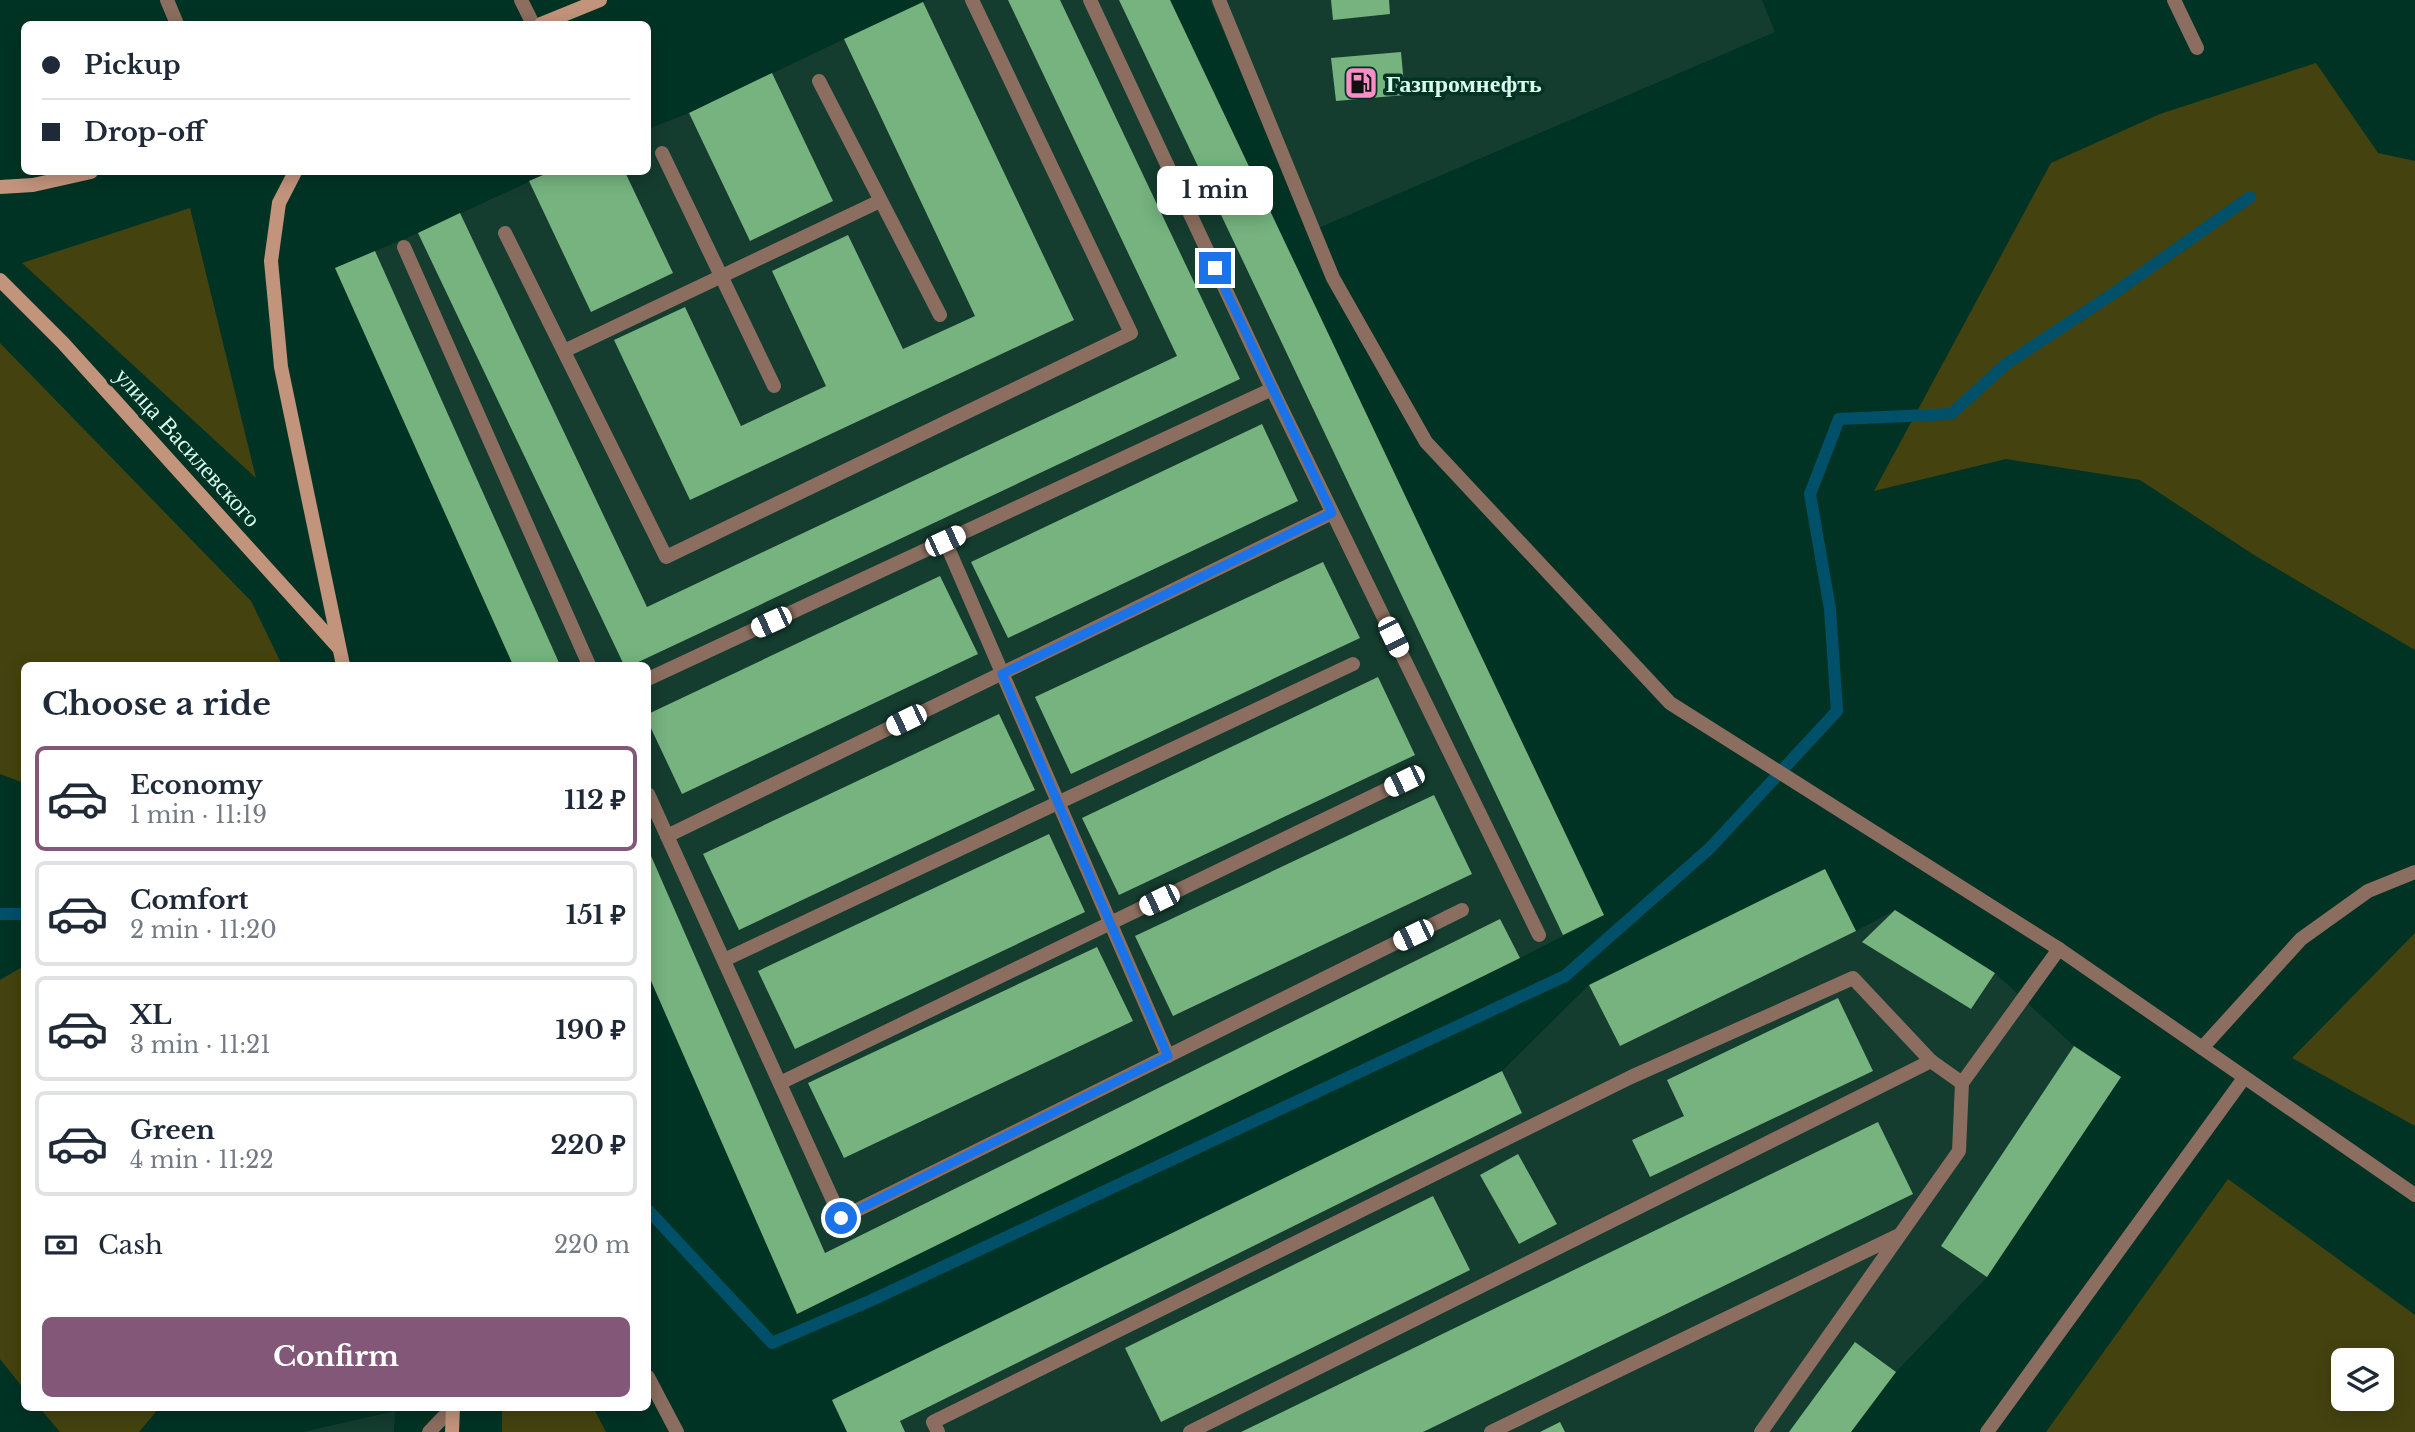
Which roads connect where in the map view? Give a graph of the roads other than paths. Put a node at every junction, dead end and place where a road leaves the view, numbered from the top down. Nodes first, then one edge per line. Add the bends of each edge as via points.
1 (167, 0) edge
2 (521, 0) edge
3 (600, 0) edge
4 (972, 0) edge
5 (1090, 0) edge
6 (1219, 0) edge
7 (2174, 0) edge
8 (176, 21) edge
9 (532, 21) edge
10 (548, 21) edge
11 (2197, 48) dead end
12 (818, 81) dead end
13 (662, 153) dead end
14 (78, 175) edge
15 (293, 175) edge
16 (0, 187) edge
17 (880, 201) junction
18 (505, 233) dead end
19 (404, 247) dead end
20 (721, 276) junction
21 (0, 280) edge
22 (940, 315) dead end
23 (564, 351) junction
24 (774, 386) dead end
25 (1272, 389) junction
26 (1332, 513) junction
27 (945, 541) junction
28 (338, 647) junction
29 (342, 662) edge
30 (588, 662) edge
31 (1353, 664) dead end
32 (1002, 674) junction
33 (651, 678) edge
34 (1404, 781) dead end
35 (651, 801) edge
36 (1058, 803) junction
37 (667, 836) junction
38 (2415, 872) edge
39 (1462, 911) dead end
40 (1110, 923) junction
41 (1539, 935) dead end
42 (2059, 949) junction
43 (724, 961) junction
44 (2202, 1048) junction
45 (1168, 1056) junction
46 (1931, 1060) junction
47 (2244, 1079) junction
48 (780, 1083) junction
49 (1962, 1083) junction
50 (2415, 1195) edge
51 (1898, 1236) junction
52 (651, 1383) edge
53 (449, 1411) edge
54 (453, 1411) edge
55 (429, 1432) edge
56 (452, 1432) edge
57 (677, 1432) edge
58 (938, 1432) edge
59 (1190, 1432) edge
60 (1491, 1432) edge
61 (1761, 1432) edge
62 (1987, 1432) edge

1 - 8 street
2 - 9 street
3 - 10 main road
4 - 23 street via 1131,334 666,557
5 - 25 street
6 - 42 street via 1333,278 1426,442 1671,703
7 - 11 street
12 - 17 street
13 - 20 street
14 - 16 main road
15 - 28 main road via 279,203 271,261 280,354
17 - 20 street
17 - 22 street
18 - 23 street
19 - 30 street
20 - 23 street
20 - 24 street
21 - 28 main road, улица Василевского via 63,343
25 - 26 street
25 - 27 street
26 - 32 street
26 - 41 street
27 - 32 street
27 - 33 street
28 - 29 main road
31 - 36 street
32 - 36 street
32 - 37 street
34 - 40 street
35 - 37 street
36 - 40 street
36 - 43 street
37 - 43 street
38 - 44 street via 2368,891 2301,939
39 - 45 street
40 - 45 street
40 - 48 street
42 - 44 street
42 - 49 street
43 - 48 street
44 - 47 street
45 - 48 street via 841,1218
46 - 49 street
46 - 58 street via 1853,978 1631,1077 945,1415 933,1422
46 - 59 street
47 - 50 street
47 - 62 street
49 - 51 street via 1959,1151
51 - 60 street
51 - 61 street
52 - 57 street
53 - 55 street
54 - 56 main road

